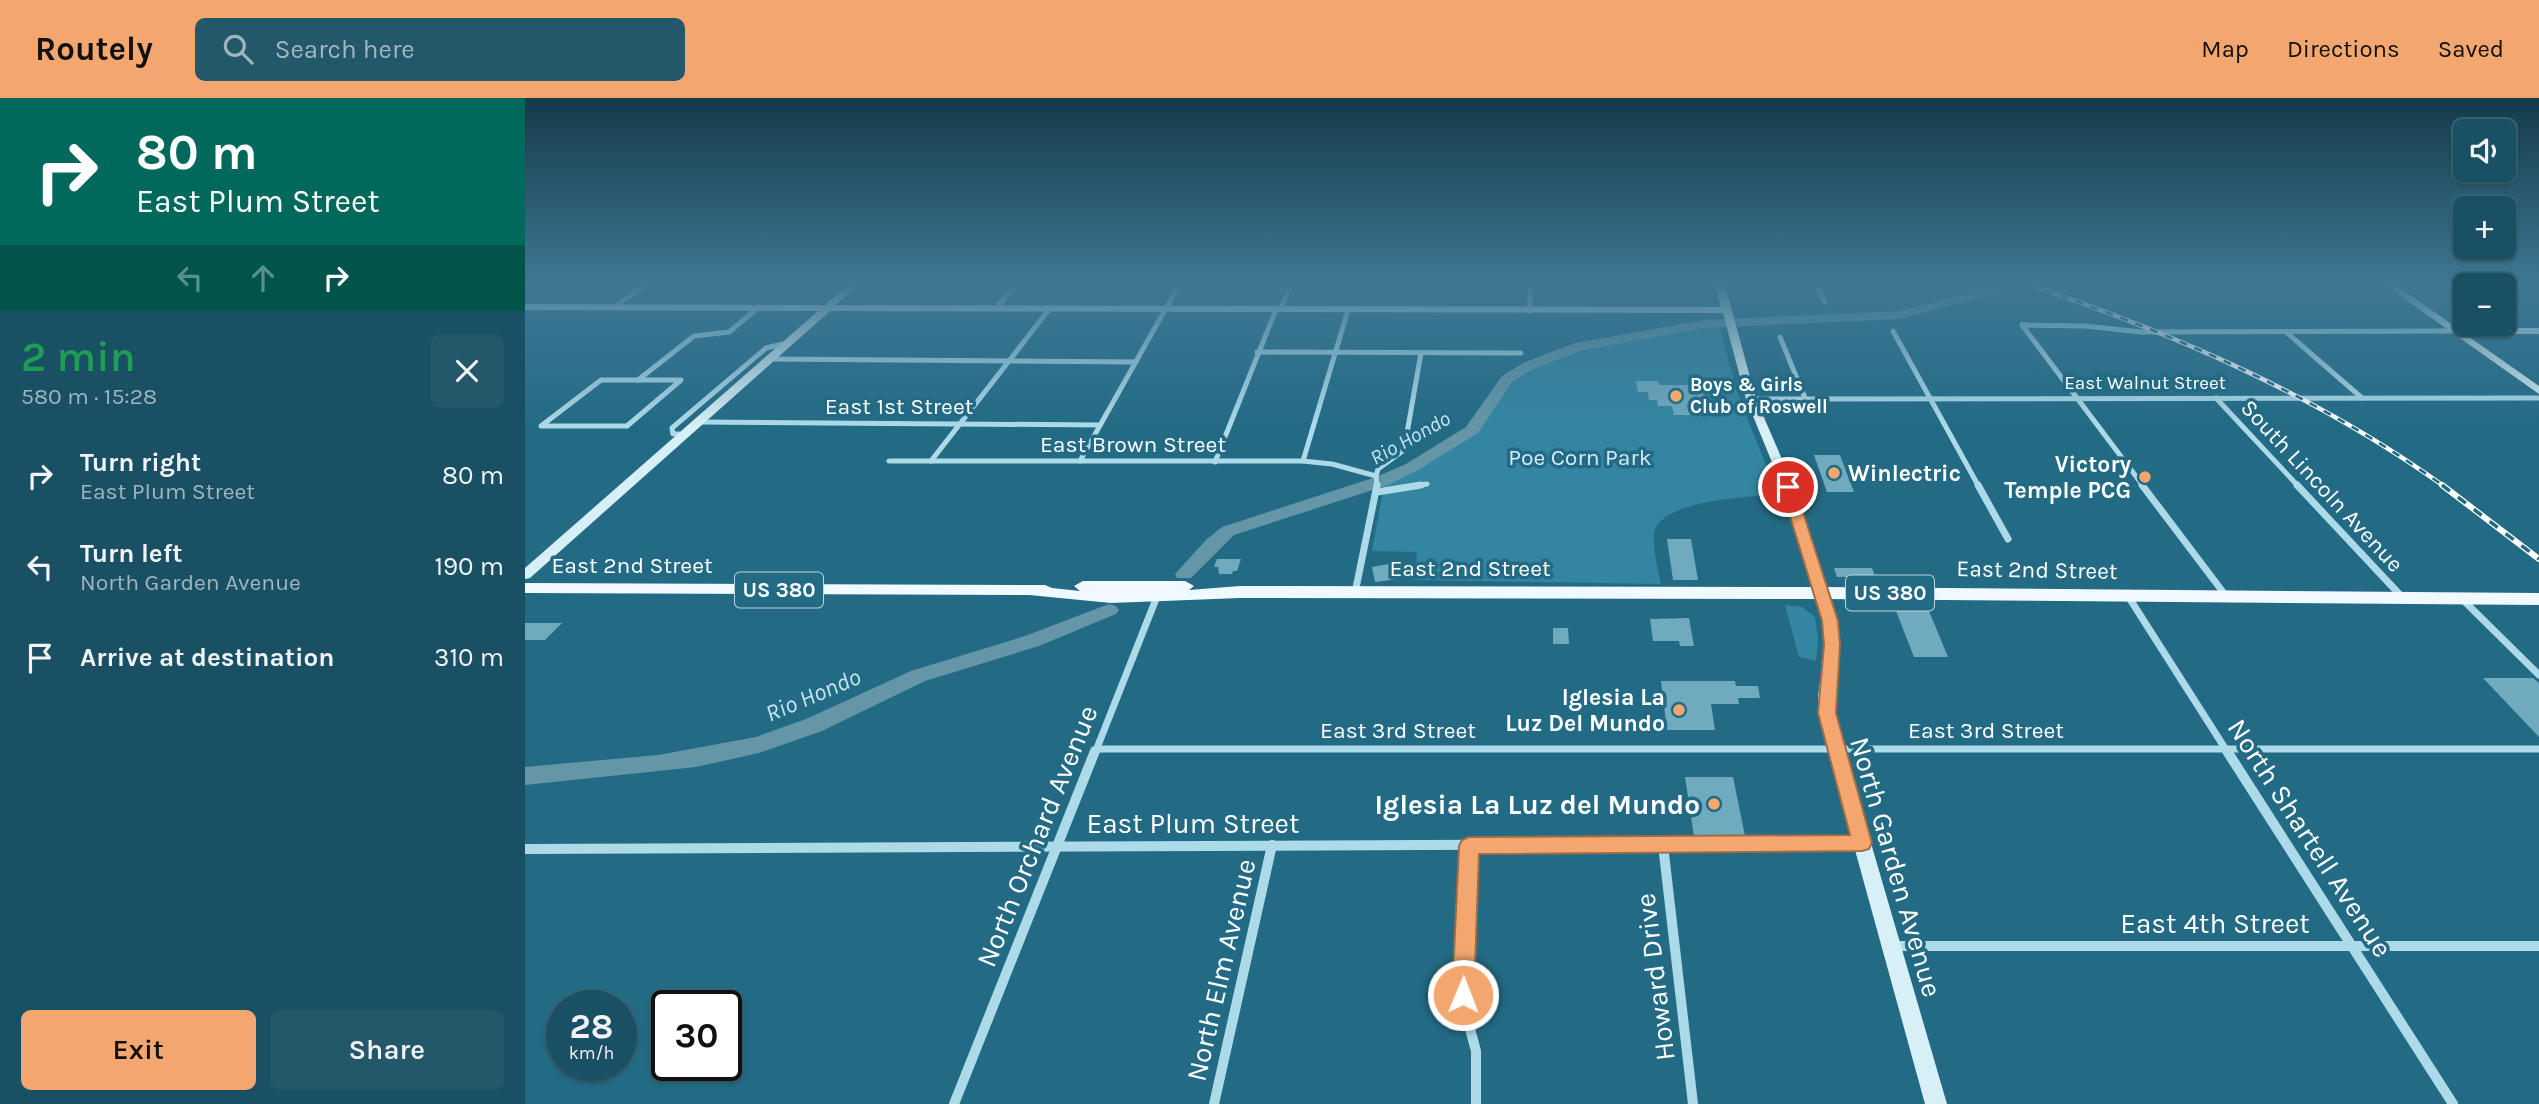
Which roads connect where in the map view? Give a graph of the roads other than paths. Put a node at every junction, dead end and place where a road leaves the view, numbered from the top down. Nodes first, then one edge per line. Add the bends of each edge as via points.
1 (729, 332) edge
2 (800, 332) edge
3 (1032, 332) edge
4 (1152, 332) edge
5 (1267, 332) edge
6 (1341, 332) edge
7 (1732, 332) edge
8 (1894, 332) edge
9 (2027, 332) edge
10 (2141, 332) edge
11 (2286, 332) junction
12 (2295, 332) edge
13 (2462, 336) edge
14 (1780, 337) dead end
15 (787, 343) junction
16 (1257, 352) junction
17 (1335, 352) junction
18 (1421, 353) junction
19 (1521, 353) dead end
20 (770, 359) junction
21 (1010, 361) junction
22 (1136, 362) junction
23 (638, 380) junction
24 (2539, 391) edge
25 (1805, 398) junction
26 (1929, 398) junction
27 (2077, 398) junction
28 (2216, 398) junction
29 (2362, 398) junction
30 (2539, 398) edge
31 (1751, 399) junction
32 (698, 422) junction
33 (960, 424) junction
34 (1100, 425) junction
35 (685, 434) junction
36 (889, 461) dead end
37 (931, 461) junction
38 (1080, 461) junction
39 (1303, 461) junction
40 (1215, 462) junction
41 (1376, 477) junction
42 (1427, 484) dead end
43 (1377, 490) junction
44 (2008, 539) dead end
45 (525, 575) edge
46 (525, 588) edge
47 (1159, 592) junction
48 (1355, 593) junction
49 (1823, 593) junction
50 (2128, 596) junction
51 (2227, 597) junction
52 (2403, 598) junction
53 (2462, 598) junction
54 (2539, 599) edge
55 (2539, 675) edge
56 (1097, 749) junction
57 (1835, 749) junction
58 (2539, 749) edge
59 (2227, 751) junction
60 (1862, 843) junction
61 (1272, 845) junction
62 (1663, 845) junction
63 (1469, 846) junction
64 (1058, 847) junction
65 (525, 849) edge
66 (2351, 945) junction
67 (1891, 946) junction
68 (2539, 946) edge
69 (954, 1104) edge
70 (1214, 1104) edge
71 (1476, 1104) edge
72 (1693, 1104) edge
73 (1936, 1104) edge
74 (2453, 1104) edge

1 - 23 street via 694,336
2 - 15 street
3 - 21 street
4 - 22 street
5 - 16 street
6 - 17 street
7 - 31 street, North Garden Avenue
8 - 26 street
9 - 27 street
10 - 11 street
11 - 12 street
11 - 29 street
13 - 24 street
14 - 25 street
15 - 20 street
15 - 35 street via 766,348 672,428 673,434
16 - 17 street
16 - 40 street
17 - 18 street
17 - 39 street
18 - 19 street
18 - 41 street via 1404,450 1378,469
20 - 21 street
20 - 32 street
21 - 22 street
21 - 33 street
22 - 34 street
23 - 23 street via 601,380 541,426 627,426 681,380
25 - 26 street, East Walnut Street
25 - 31 street, East Walnut Street
26 - 27 street, East Walnut Street
26 - 44 street
27 - 28 street, East Walnut Street
27 - 51 street
28 - 29 street, East Walnut Street
28 - 52 street, South Lincoln Avenue
29 - 30 street, East Walnut Street
31 - 49 street, North Garden Avenue via 1785,480
32 - 33 street, East 1st Street
32 - 35 street
33 - 34 street, East 1st Street
33 - 37 street
34 - 38 street
35 - 45 street
36 - 37 street, East Brown Street
37 - 38 street, East Brown Street
38 - 40 street, East Brown Street
39 - 40 street, East Brown Street
39 - 41 street, East Brown Street
41 - 43 street
42 - 43 street
43 - 48 street
46 - 47 main road, East 2nd Street / US 380 via 1033,591 1077,597
47 - 48 main road, East 2nd Street / US 380
47 - 56 street, North Orchard Avenue
48 - 49 main road, East 2nd Street / US 380
49 - 50 main road, East 2nd Street / US 380
49 - 57 street, North Garden Avenue via 1832,640 1826,706
50 - 51 main road, East 2nd Street / US 380
50 - 59 street, North Shartell Avenue
51 - 52 main road, East 2nd Street / US 380
52 - 53 main road, East 2nd Street / US 380
53 - 54 main road, East 2nd Street / US 380
53 - 55 street
56 - 57 street, East 3rd Street
56 - 64 street, North Orchard Avenue
57 - 59 street, East 3rd Street
57 - 60 street, North Garden Avenue
58 - 59 street, East 3rd Street
59 - 66 street, North Shartell Avenue
60 - 62 street, East Plum Street
60 - 67 street, North Garden Avenue
61 - 63 street, East Plum Street
61 - 64 street, East Plum Street
61 - 70 street, North Elm Avenue
62 - 63 street, East Plum Street
62 - 72 street, Howard Drive
63 - 71 street via 1463,1003 1476,1051
64 - 65 street, East Plum Street
64 - 69 street, North Orchard Avenue
66 - 67 street, East 4th Street
66 - 68 street, East 4th Street
66 - 74 street, North Shartell Avenue
67 - 73 street, North Garden Avenue

